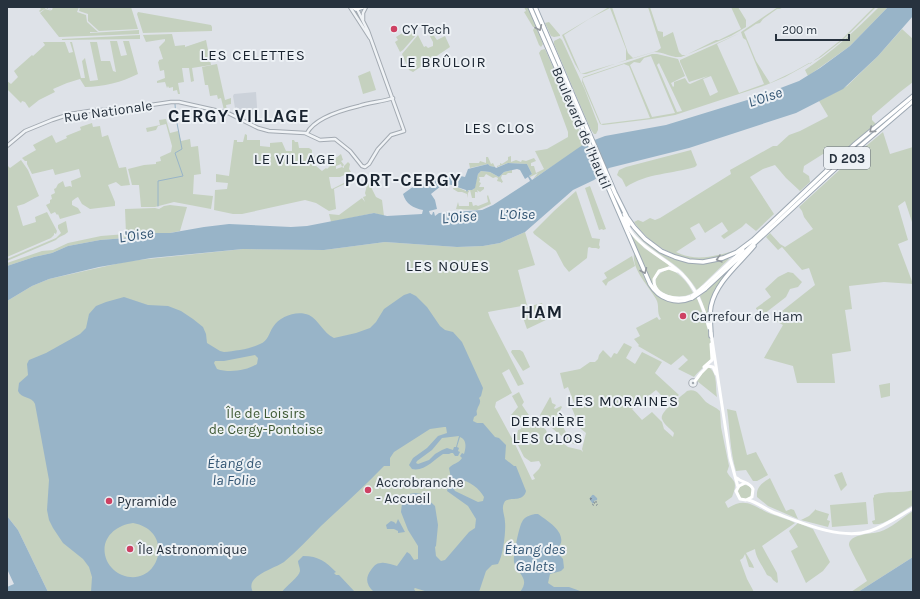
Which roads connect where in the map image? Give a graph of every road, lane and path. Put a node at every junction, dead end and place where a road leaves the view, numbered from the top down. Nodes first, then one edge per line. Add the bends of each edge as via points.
1 (364, 7) edge
2 (530, 7) edge
3 (535, 7) edge
4 (354, 8) edge
5 (363, 20) junction
6 (370, 38) junction
7 (913, 96) edge
8 (393, 98) junction
9 (913, 101) edge
10 (307, 134) junction
11 (7, 146) edge
12 (607, 179) junction
13 (615, 193) junction
14 (614, 201) junction
15 (764, 234) junction
16 (753, 240) junction
17 (642, 243) junction
18 (685, 277) junction
19 (704, 288) junction
20 (692, 297) junction
21 (712, 339) junction
22 (701, 373) junction
23 (718, 378) junction
24 (694, 381) dead end
25 (736, 477) junction
26 (745, 483) junction
27 (738, 487) junction
28 (753, 495) junction
29 (748, 500) junction
30 (757, 504) junction
31 (913, 508) edge

1 - 4 main road
1 - 5 street
2 -> 12 main road, Boulevard de l'Hautil via 584,134
3 - 12 main road, Boulevard de l'Hautil / D 203
4 - 5 street
4 - 6 street
5 - 6 street
6 - 8 street
7 -> 16 main road, D 203 via 855,144
8 - 10 street via 342,111 310,128
8 - 10 street, Rue Nationale via 404,131 391,135 364,167 335,139 320,140
9 - 15 main road, D 203
10 - 11 street, Rue Nationale via 262,129 232,114 171,102 76,113 27,130
12 - 13 main road, Boulevard de l'Hautil / D 203
12 - 14 main road, Boulevard de l'Hautil / D 203
16 -> 13 main road, D 203 via 732,254 714,260 694,262 675,257 656,248 641,235
13 - 17 main road, Boulevard de l'Hautil via 626,218
14 - 17 main road, Boulevard de l'Hautil via 629,230
14 -> 20 main road, D 203 via 652,288 670,300 681,301
15 - 19 main road, D 203
15 - 21 main road via 716,292 711,309
16 - 19 main road
17 - 18 main road, Boulevard de l'Hautil
18 - 20 main road via 666,268 656,275 654,284 660,292 669,297
18 - 21 main road, Boulevard de l'Hautil via 700,300
19 - 20 main road, D 203, bridge
21 - 22 main road via 712,360
21 - 23 main road, Boulevard de l'Hautil
22 - 23 main road via 711,366
22 - 24 main road
23 - 25 main road, Boulevard de l'Hautil via 731,464
25 - 26 main road
25 - 27 main road, Boulevard de l'Hautil
26 - 27 main road
26 - 28 main road via 752,486
27 - 29 main road via 738,497
28 - 29 main road
28 - 30 main road
29 - 30 main road
30 - 31 main road via 769,511 832,532 850,534 878,528

